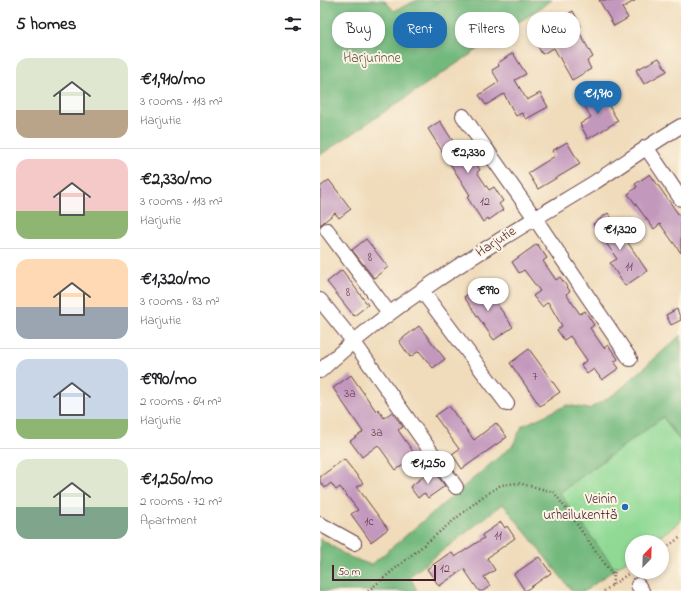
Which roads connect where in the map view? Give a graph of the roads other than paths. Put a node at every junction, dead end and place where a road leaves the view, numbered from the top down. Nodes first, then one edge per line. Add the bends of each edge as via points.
1 (463, 116) dead end
2 (681, 126) edge
3 (646, 147) junction
4 (681, 199) edge
5 (534, 217) junction
6 (327, 230) dead end
7 (422, 291) junction
8 (320, 300) edge
9 (389, 313) junction
10 (352, 341) junction
11 (630, 359) dead end
12 (320, 371) edge
13 (507, 404) dead end
14 (456, 487) dead end
15 (320, 524) edge
16 (354, 543) dead end

1 - 5 street
2 - 3 street, Harjutie
3 - 4 street
3 - 5 street, Harjutie
5 - 7 street, Harjutie
5 - 11 street
6 - 9 street
7 - 9 street, Harjutie
7 - 13 street
8 - 10 street
9 - 10 street, Harjutie
10 - 12 street, Harjutie
10 - 14 street
15 - 16 street

